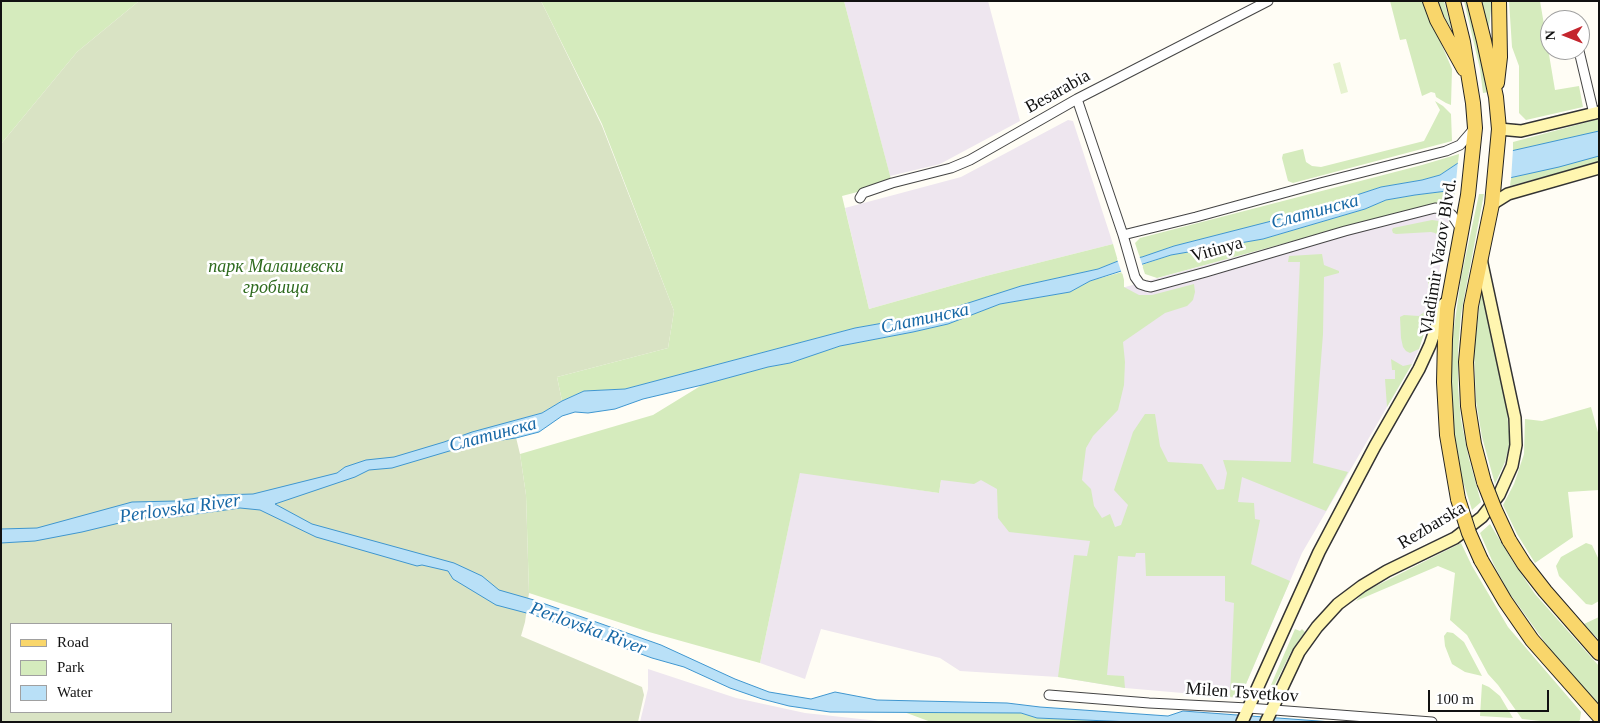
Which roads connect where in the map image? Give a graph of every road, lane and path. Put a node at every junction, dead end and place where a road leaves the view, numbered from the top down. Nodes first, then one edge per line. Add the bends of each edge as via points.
1 (1268, 1) edge
2 (1430, 1) edge
3 (1453, 1) edge
4 (1474, 1) edge
5 (1499, 1) edge
6 (1581, 60) edge
7 (1469, 79) junction
8 (1496, 97) junction
9 (1077, 99) junction
10 (1596, 113) edge
11 (1475, 128) junction
12 (1499, 129) junction
13 (1594, 169) edge
14 (860, 198) dead end
15 (1492, 204) junction
16 (1462, 229) junction
17 (1123, 235) junction
18 (1481, 257) junction
19 (1454, 271) junction
20 (1599, 653) edge
21 (1049, 695) dead end
22 (1268, 716) edge
23 (1596, 716) edge
24 (1246, 717) edge
25 (1432, 722) edge

1 - 9 street, Besarabia
2 - 7 main road
3 - 7 main road, Vladimir Vazov Blvd.
4 - 8 main road
5 - 8 main road via 1500,57
6 - 10 street
7 - 11 main road, Vladimir Vazov Blvd.
8 - 12 main road
9 - 14 street, Besarabia via 970,160 952,168 892,183
9 - 17 street, Vitinya
10 - 12 street via 1521,131
11 - 16 main road, Vladimir Vazov Blvd.
11 - 17 street, Vitinya via 1460,145 1446,151
12 - 15 main road
13 - 15 street via 1508,194
15 - 18 main road
16 - 17 street, Vitinya via 1452,215 1444,209 1435,208 1151,287 1140,284 1135,277
16 - 19 main road, Vladimir Vazov Blvd.
18 - 20 main road, bridge via 1471,306 1466,362 1468,406 1484,482 1509,540 1524,564
18 - 22 street, Rezbarska via 1515,418 1516,445 1512,466 1499,495 1482,516 1455,538 1379,576 1338,604 1299,652
19 - 23 main road, Vladimir Vazov Blvd., bridge via 1444,339 1444,382 1447,435 1458,500 1481,560 1505,601 1532,640
19 - 24 street via 1419,369 1318,552
21 - 24 street, Milen Tsvetkov via 1149,703
22 - 24 street, Milen Tsvetkov
22 - 25 street, Milen Tsvetkov

